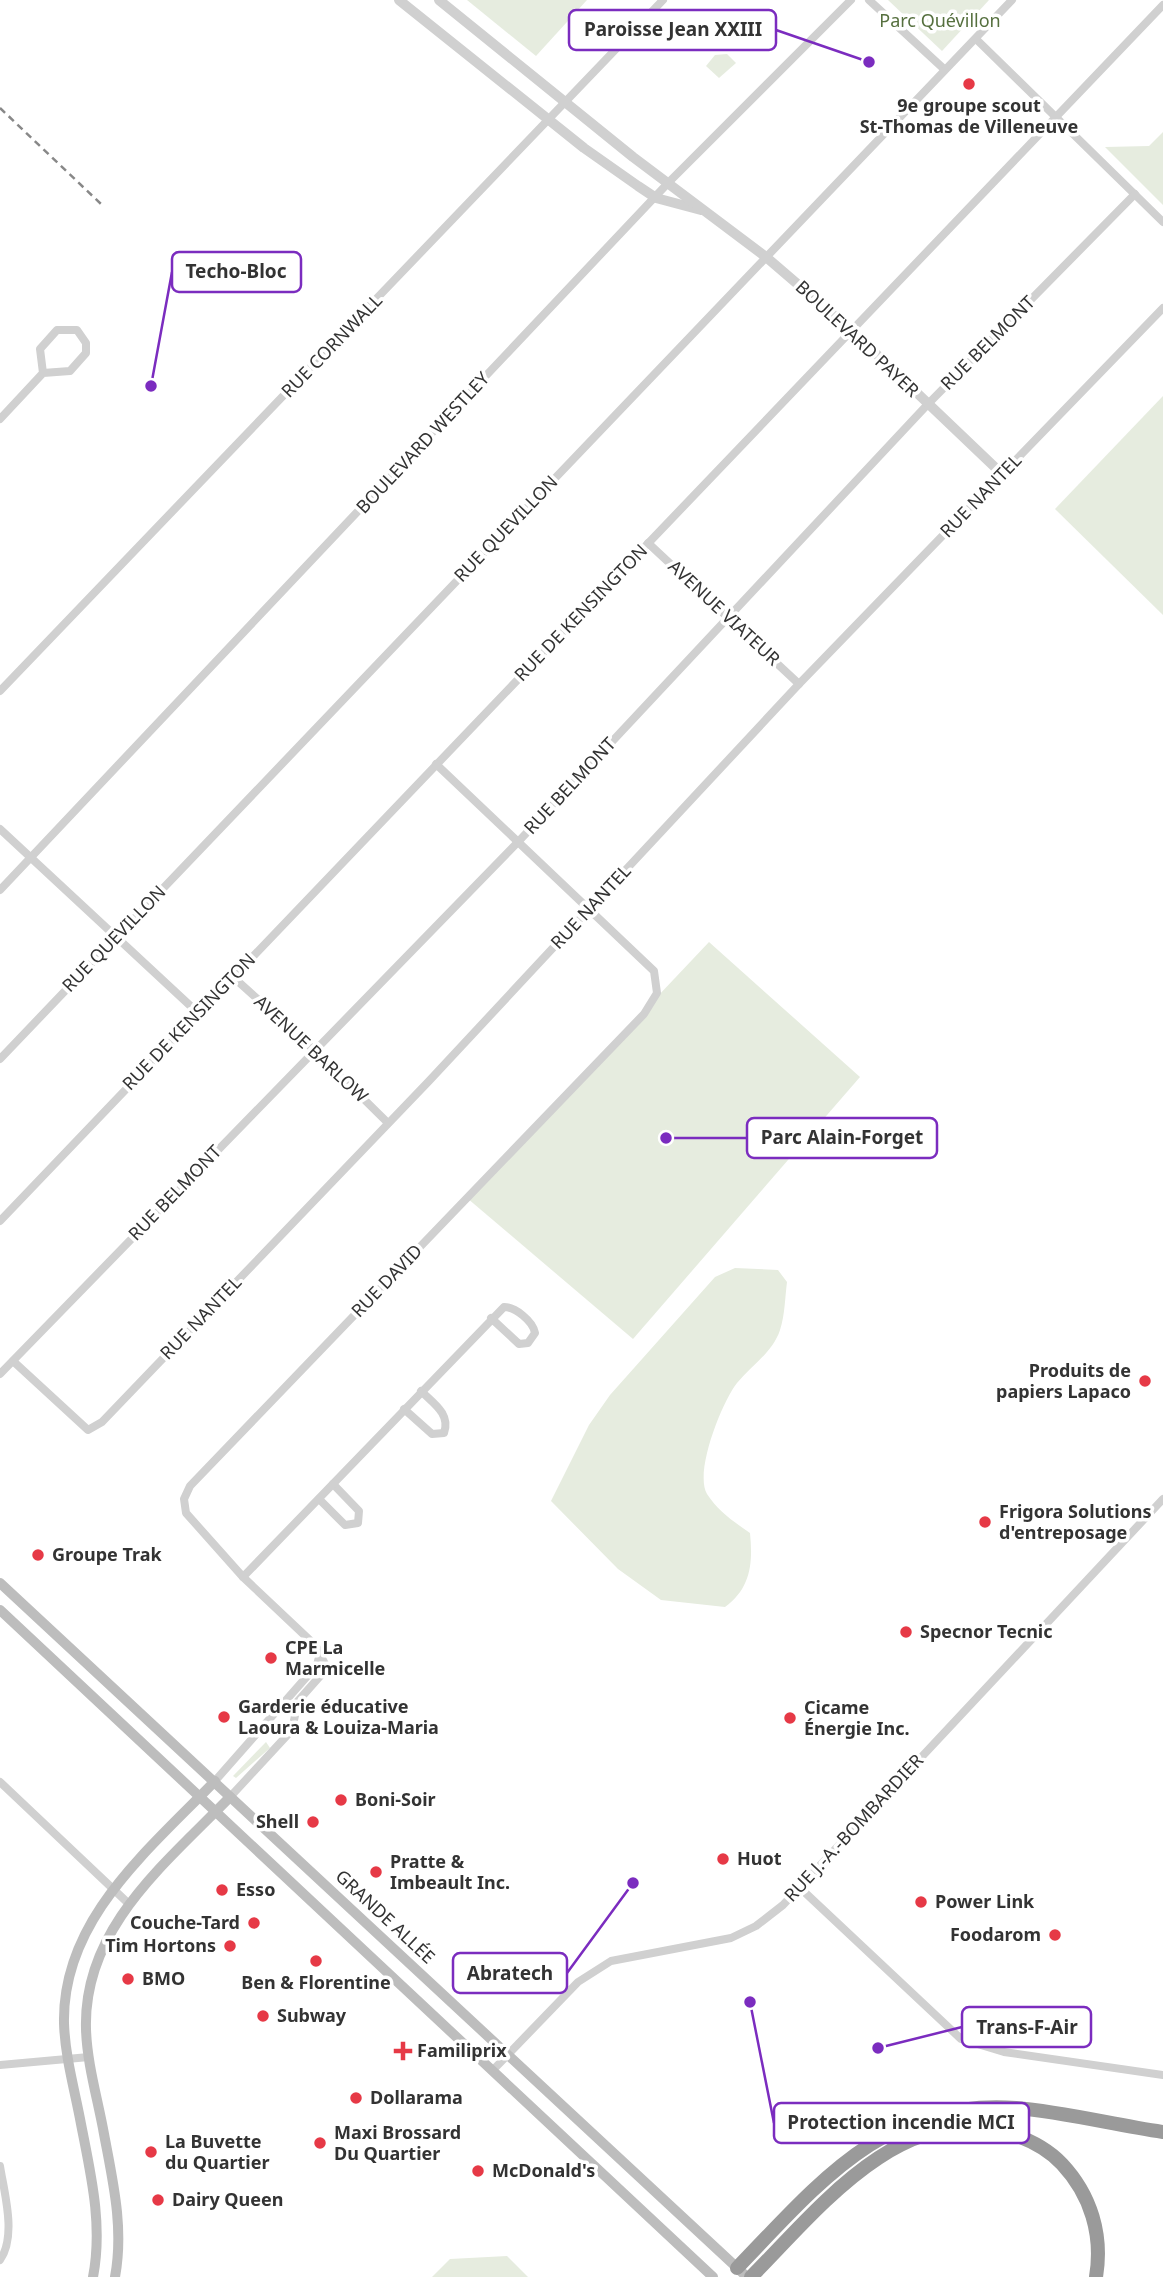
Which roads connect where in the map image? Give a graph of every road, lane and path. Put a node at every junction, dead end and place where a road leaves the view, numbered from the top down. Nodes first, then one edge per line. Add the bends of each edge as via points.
1 (399, 0) edge
2 (439, 0) edge
3 (663, 0) edge
4 (851, 0) edge
5 (869, 0) edge
6 (1012, 0) edge
7 (1163, 5) edge
8 (976, 38) junction
9 (944, 69) junction
10 (565, 102) junction
11 (1055, 116) junction
12 (549, 120) junction
13 (669, 183) junction
14 (1135, 194) junction
15 (656, 198) junction
16 (705, 211) junction
17 (1163, 222) edge
18 (766, 257) junction
19 (1163, 308) edge
20 (851, 330) junction
21 (43, 373) junction
22 (928, 404) junction
23 (0, 419) edge
24 (1002, 474) junction
25 (648, 542) junction
26 (729, 618) junction
27 (799, 684) junction
28 (0, 691) edge
29 (436, 764) junction
30 (0, 829) edge
31 (517, 842) junction
32 (31, 858) junction
33 (0, 890) edge
34 (588, 908) junction
35 (115, 937) junction
36 (232, 976) junction
37 (197, 1012) junction
38 (313, 1049) junction
39 (0, 1059) edge
40 (388, 1123) junction
41 (0, 1221) edge
42 (491, 1318) junction
43 (13, 1360) junction
44 (0, 1374) edge
45 (421, 1391) junction
46 (404, 1409) junction
47 (333, 1484) junction
48 (319, 1499) junction
49 (1163, 1500) edge
50 (243, 1577) junction
51 (0, 1583) edge
52 (0, 1610) edge
53 (320, 1653) junction
54 (0, 1782) edge
55 (215, 1782) junction
56 (230, 1797) junction
57 (199, 1798) junction
58 (214, 1813) junction
59 (798, 1886) junction
60 (113, 1890) junction
61 (129, 1903) junction
62 (508, 2055) junction
63 (89, 2057) junction
64 (68, 2059) junction
65 (0, 2065) edge
66 (493, 2070) junction
67 (1163, 2075) edge
68 (1163, 2132) edge
69 (0, 2166) edge
70 (2, 2187) edge
71 (3, 2239) edge
72 (0, 2260) edge
73 (742, 2275) edge
74 (93, 2277) edge
75 (115, 2277) edge
76 (713, 2277) edge
77 (1096, 2277) edge

1 - 12 street, BOULEVARD PAYER
2 - 10 street, BOULEVARD PAYER
3 - 10 street, RUE CORNWALL
4 - 13 street, BOULEVARD WESTLEY
5 - 9 street
6 - 8 street, RUE QUEVILLON
7 - 11 street, RUE DE KENSINGTON
8 - 9 street, RUE QUEVILLON
8 - 11 street
9 - 18 street, RUE QUEVILLON
10 - 12 street, RUE CORNWALL
10 - 13 street, BOULEVARD PAYER
11 - 14 street
11 - 20 street, RUE DE KENSINGTON
12 - 15 street, BOULEVARD PAYER
12 - 28 street, RUE CORNWALL
13 - 15 street, BOULEVARD WESTLEY
13 - 16 street, BOULEVARD PAYER
14 - 17 street
14 - 22 street, RUE BELMONT
15 - 16 street, BOULEVARD PAYER
15 - 32 street, BOULEVARD WESTLEY
16 - 18 street, BOULEVARD PAYER
18 - 20 street, BOULEVARD PAYER
18 - 35 street, RUE QUEVILLON
19 - 24 street, RUE NANTEL
20 - 22 street, BOULEVARD PAYER
20 - 25 street, RUE DE KENSINGTON
21 - 21 street via 70,371 86,353 86,343 77,330 57,330 40,349
21 - 23 street
22 - 24 street, BOULEVARD PAYER
22 - 26 street, RUE BELMONT
24 - 27 street, RUE NANTEL
25 - 26 street, AVENUE VIATEUR
25 - 29 street, RUE DE KENSINGTON
26 - 27 street, AVENUE VIATEUR
26 - 31 street, RUE BELMONT
27 - 34 street, RUE NANTEL
29 - 31 street
29 - 36 street, RUE DE KENSINGTON
30 - 32 street
31 - 34 street
31 - 38 street, RUE BELMONT
32 - 33 street, BOULEVARD WESTLEY
32 - 35 street
34 - 40 street, RUE NANTEL
34 - 50 street, RUE DAVID via 654,971 657,993 644,1014 190,1486 184,1499 186,1513
35 - 37 street
35 - 39 street, RUE QUEVILLON
36 - 37 street, RUE DE KENSINGTON
36 - 38 street, AVENUE BARLOW
37 - 41 street, RUE DE KENSINGTON
38 - 40 street, AVENUE BARLOW
38 - 43 street, RUE BELMONT
40 - 43 street, RUE NANTEL via 102,1422 88,1430
42 - 42 street via 507,1306 534,1327 535,1333 528,1343 519,1344
42 - 45 street
43 - 44 street, RUE BELMONT
45 - 46 street
45 - 46 street via 443,1412 444,1433 432,1434
46 - 47 street
47 - 48 street
47 - 48 street via 359,1510 359,1522 345,1525
48 - 50 street
49 - 59 street, RUE J.-A.-BOMBARDIER
50 - 53 street, RUE DAVID
51 - 55 main road, GRANDE ALLÉE
52 - 57 main road
53 - 55 street via 317,1665
53 - 56 street via 323,1672 298,1701 292,1730
54 - 60 street
55 - 56 main road, GRANDE ALLÉE
55 - 57 main road
56 - 58 main road
56 - 62 main road, GRANDE ALLÉE
57 - 58 main road
57 - 60 main road
58 - 61 main road
58 - 66 main road
59 - 62 street, RUE J.-A.-BOMBARDIER via 769,1916 731,1938 611,1961 593,1971
59 - 67 street via 961,2039 1004,2052
60 - 61 street
60 - 64 main road via 85,1932 72,1966 64,2016
61 - 63 main road via 106,1938 92,1973 86,2010
62 - 66 street, RUE J.-A.-BOMBARDIER
62 - 73 main road, GRANDE ALLÉE
63 - 64 street
63 - 75 main road via 117,2204
64 - 65 street
64 - 74 main road via 96,2210
66 - 76 main road
68 - 73 highway via 998,2107 917,2120 870,2142 835,2167
69 - 70 street
70 - 71 street via 7,2213
71 - 72 street
73 - 77 highway via 868,2164 928,2136 976,2128 1030,2141 1074,2178 1094,2220

